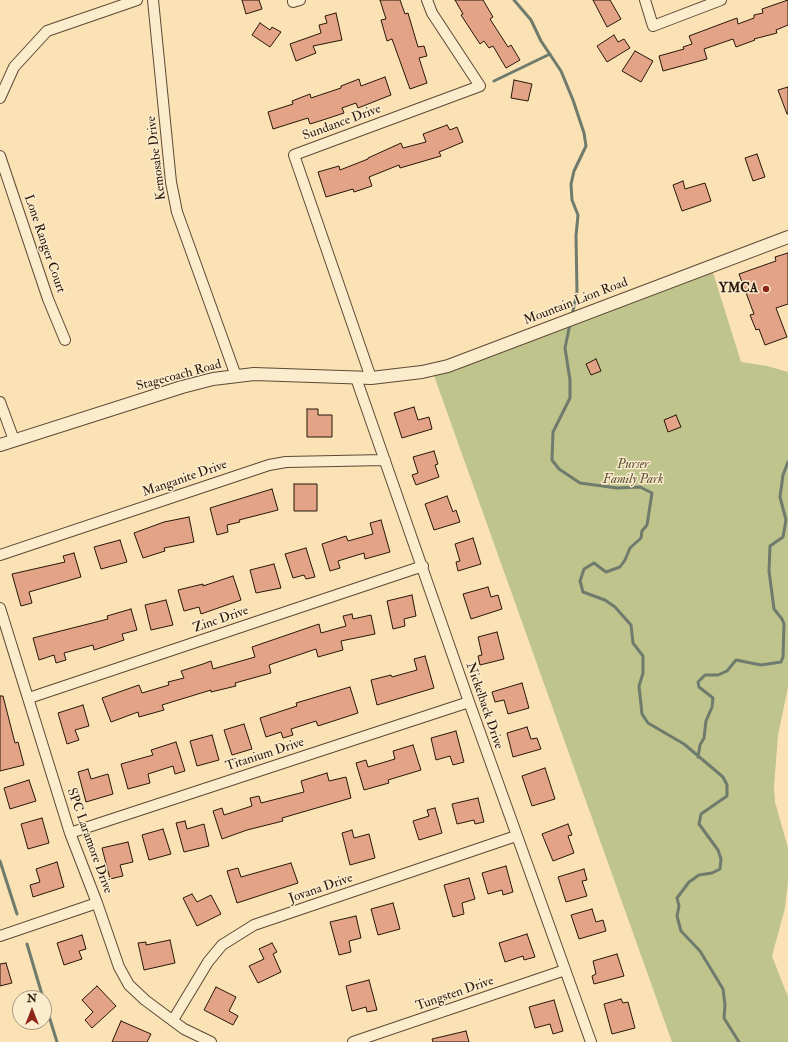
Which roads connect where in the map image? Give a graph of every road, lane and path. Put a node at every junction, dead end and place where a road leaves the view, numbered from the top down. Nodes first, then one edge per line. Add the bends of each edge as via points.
1 (137, 0) edge
2 (153, 0) edge
3 (293, 0) edge
4 (300, 0) edge
5 (427, 0) edge
6 (645, 0) edge
7 (721, 0) edge
8 (0, 98) edge
9 (0, 156) edge
10 (788, 237) edge
11 (65, 340) dead end
12 (236, 376) junction
13 (356, 378) junction
14 (371, 378) junction
15 (0, 402) edge
16 (14, 440) junction
17 (0, 445) edge
18 (385, 460) junction
19 (0, 555) edge
20 (423, 566) junction
21 (0, 608) edge
22 (28, 698) junction
23 (469, 702) junction
24 (70, 833) junction
25 (516, 836) junction
26 (97, 903) junction
27 (0, 936) edge
28 (565, 970) junction
29 (173, 1020) junction
30 (211, 1042) edge
31 (353, 1042) edge
32 (591, 1042) edge

1 - 8 street via 47,32 14,67
2 - 12 street, Kemosabe Drive via 171,182 177,212
3 - 4 street
5 - 14 street, Sundance Drive via 432,13 480,86 294,155
6 - 7 street via 653,26
9 - 11 street, Lone Ranger Court
10 - 14 street, Mountain Lion Road via 448,366
12 - 13 street, Stagecoach Road via 254,374
12 - 16 street, Stagecoach Road via 182,387
13 - 14 street, Stagecoach Road
13 - 18 street, Nickelback Drive
15 - 16 street
16 - 17 street, Stagecoach Road
18 - 19 street, Manganite Drive via 286,462 269,465
18 - 20 street, Nickelback Drive
20 - 22 street, Zinc Drive
20 - 23 street, Nickelback Drive
21 - 22 street, SPC Laramore Drive
22 - 24 street, SPC Laramore Drive
23 - 24 street, Titanium Drive
23 - 25 street, Nickelback Drive
24 - 26 street, SPC Laramore Drive
25 - 28 street, Nickelback Drive
25 - 29 street, Jovana Drive via 254,925 222,945 208,962
26 - 27 street
26 - 29 street, SPC Laramore Drive via 119,967 129,985
28 - 31 street, Tungsten Drive
28 - 32 street, Nickelback Drive
29 - 30 street, SPC Laramore Drive via 184,1029

